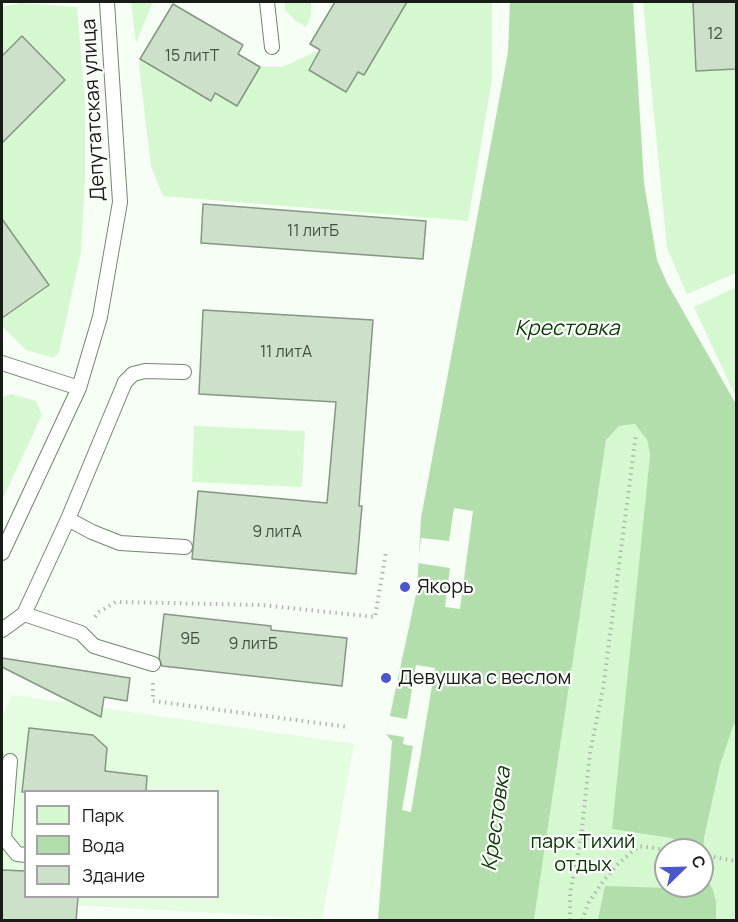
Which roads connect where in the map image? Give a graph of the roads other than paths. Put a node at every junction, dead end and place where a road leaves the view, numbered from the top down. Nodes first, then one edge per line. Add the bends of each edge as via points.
1 (107, 2) edge
2 (267, 2) edge
3 (272, 48) dead end
4 (2, 363) edge
5 (184, 372) dead end
6 (79, 388) junction
7 (68, 519) junction
8 (185, 547) dead end
9 (2, 553) edge
10 (24, 614) junction
11 (2, 630) edge
12 (153, 664) road end
13 (10, 761) dead end
14 (3, 838) edge
15 (24, 855) edge

1 - 6 lane, Депутатская улица via 120,202 100,317
2 - 3 lane
4 - 6 lane
5 - 7 lane via 145,371 133,374 125,382
6 - 9 lane, Депутатская улица
7 - 8 lane via 120,543
7 - 10 lane
10 - 11 lane
10 - 12 lane via 81,633 94,646
13 - 14 lane
14 - 15 lane via 17,854

